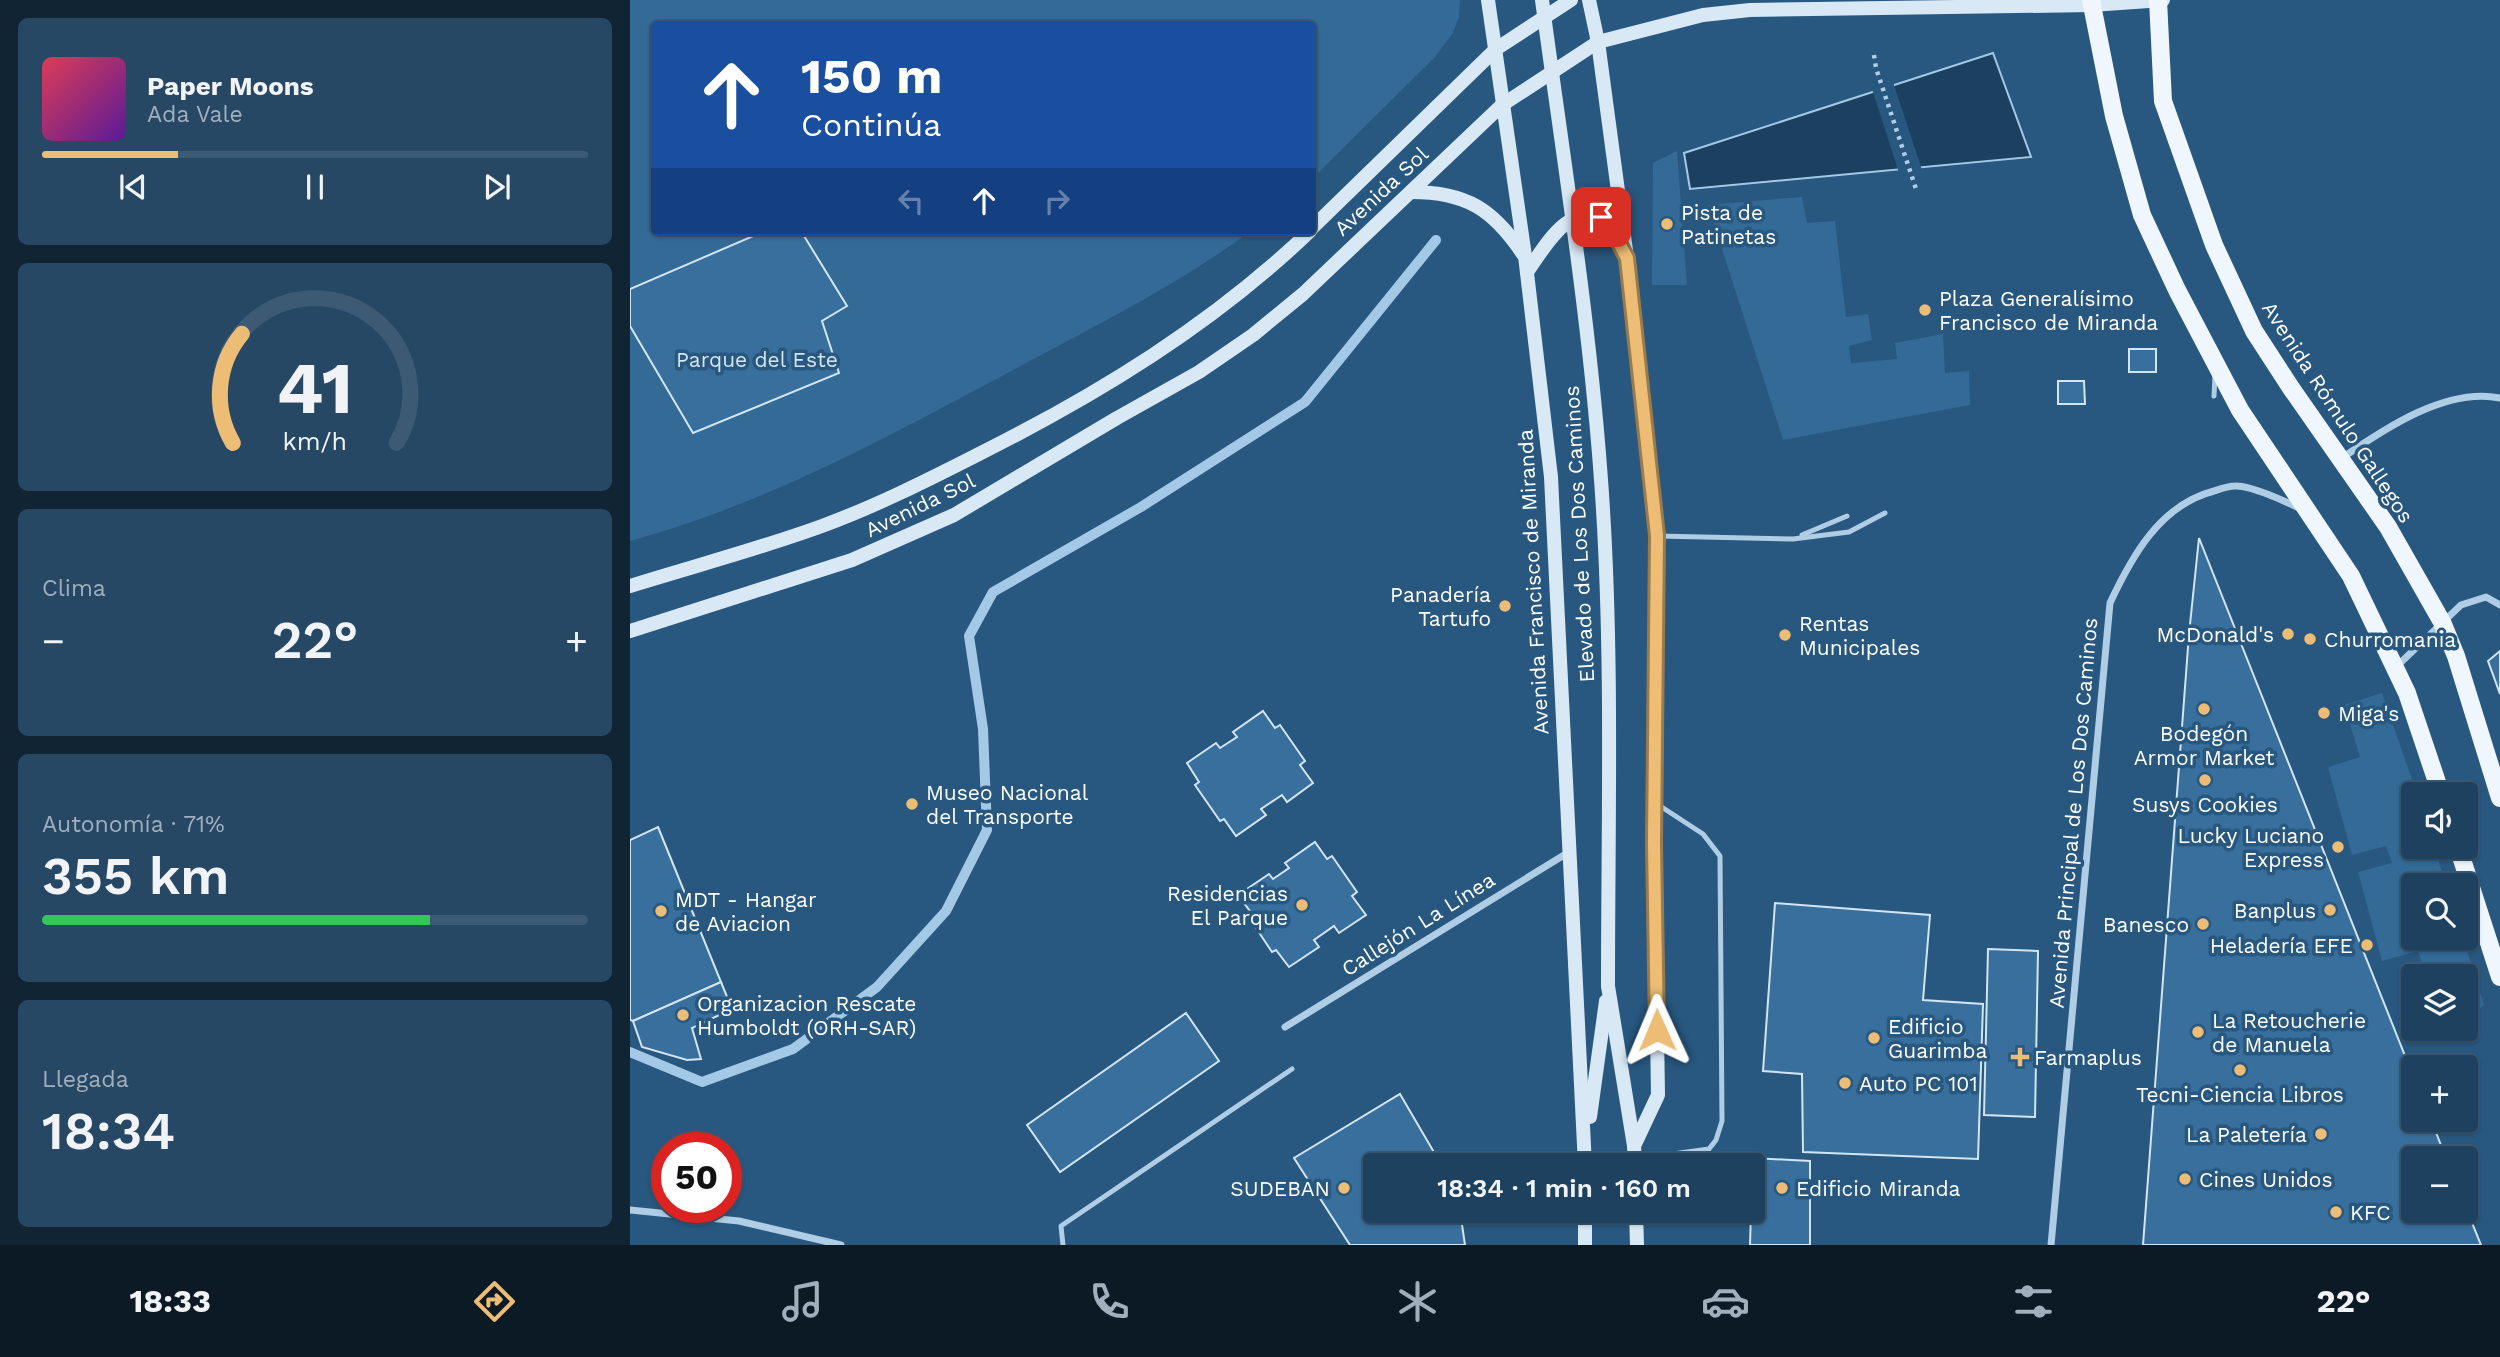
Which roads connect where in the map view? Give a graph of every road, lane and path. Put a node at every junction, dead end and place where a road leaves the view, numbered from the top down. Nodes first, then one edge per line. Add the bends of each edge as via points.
1 (1488, 0) edge
2 (1542, 0) edge
3 (1571, 0) edge
4 (1589, 0) edge
5 (2159, 0) edge
6 (2092, 2) edge
7 (1598, 43) junction
8 (1496, 49) junction
9 (1874, 55) dead end
10 (1502, 105) junction
11 (1916, 189) dead end
12 (1411, 192) junction
13 (1316, 225) edge
14 (1306, 235) edge
15 (1525, 256) junction
16 (1627, 258) junction
17 (1527, 272) junction
18 (2216, 365) junction
19 (2214, 396) dead end
20 (2500, 398) edge
21 (2341, 458) junction
22 (1885, 513) dead end
23 (2311, 514) junction
24 (1847, 516) dead end
25 (1657, 536) junction
26 (1793, 539) junction
27 (630, 586) edge
28 (2500, 603) edge
29 (2442, 622) junction
30 (630, 631) edge
31 (2396, 666) junction
32 (2437, 782) edge
33 (2500, 798) edge
34 (1654, 802) junction
35 (1570, 852) junction
36 (2462, 859) edge
37 (2500, 977) edge
38 (1608, 986) junction
39 (1284, 1027) dead end
40 (1292, 1069) dead end
41 (1586, 1153) edge
42 (1587, 1153) edge
43 (1633, 1153) edge
44 (1636, 1153) edge
45 (1672, 1153) edge
46 (630, 1210) edge
47 (1585, 1223) edge
48 (1636, 1223) edge
49 (841, 1245) edge
50 (1063, 1245) edge
51 (1585, 1245) edge
52 (1637, 1245) edge
53 (2051, 1245) edge

1 - 8 main road, Avenida Francisco de Miranda
2 - 38 main road, Elevado de Los Dos Caminos, bridge via 1591,365 1602,495 1608,641
3 - 8 main road, Avenida Sol
4 - 7 main road
5 - 6 main road, Avenida Sol
5 - 21 main road, Avenida Rómulo Gallegos via 2163,102 2214,245 2255,331
6 - 7 main road, Avenida Sol via 1750,10 1703,15
6 - 18 main road via 2114,116 2142,215
7 - 10 main road, Avenida Sol
7 - 16 main road
8 - 10 main road, Avenida Francisco de Miranda
8 - 13 main road, Avenida Sol
9 - 11 path
10 - 12 main road, Avenida Sol
10 - 15 main road, Avenida Francisco de Miranda
12 - 15 main road via 1435,192 1484,210 1507,229
12 - 30 main road, Avenida Sol via 1253,335 1199,372 954,515 852,560
14 - 27 main road, Avenida Sol via 1230,300 1165,347 1035,426 903,493 821,526
15 - 17 main road, Avenida Francisco de Miranda
16 - 17 main road via 1606,220 1578,217 1558,229
16 - 25 main road
17 - 35 main road, Avenida Francisco de Miranda via 1551,477
18 - 19 lane
18 - 23 main road via 2260,442
20 - 21 street via 2460,399 2430,407
21 - 29 main road, Avenida Rómulo Gallegos via 2388,527
22 - 26 lane via 1849,532
23 - 31 main road via 2351,576
23 - 53 street, Avenida Principal de Los Dos Caminos via 2236,485 2202,494 2176,508 2154,528 2110,603
24 - 26 lane
25 - 26 lane
25 - 34 main road
28 - 29 street via 2486,597 2461,605
29 - 31 street
29 - 33 main road, Avenida Rómulo Gallegos
31 - 32 main road
34 - 44 main road via 1658,1095
34 - 45 lane via 1703,834 1720,856 1722,1121 1709,1149
35 - 39 street, Callejón La Línea
35 - 41 main road, Avenida Francisco de Miranda
36 - 37 main road
38 - 42 main road, Elevado de Los Dos Caminos
38 - 43 main road, Elevado de Los Dos Caminos
40 - 50 lane via 1061,1226
46 - 49 street via 739,1221
47 - 51 main road
48 - 52 main road

